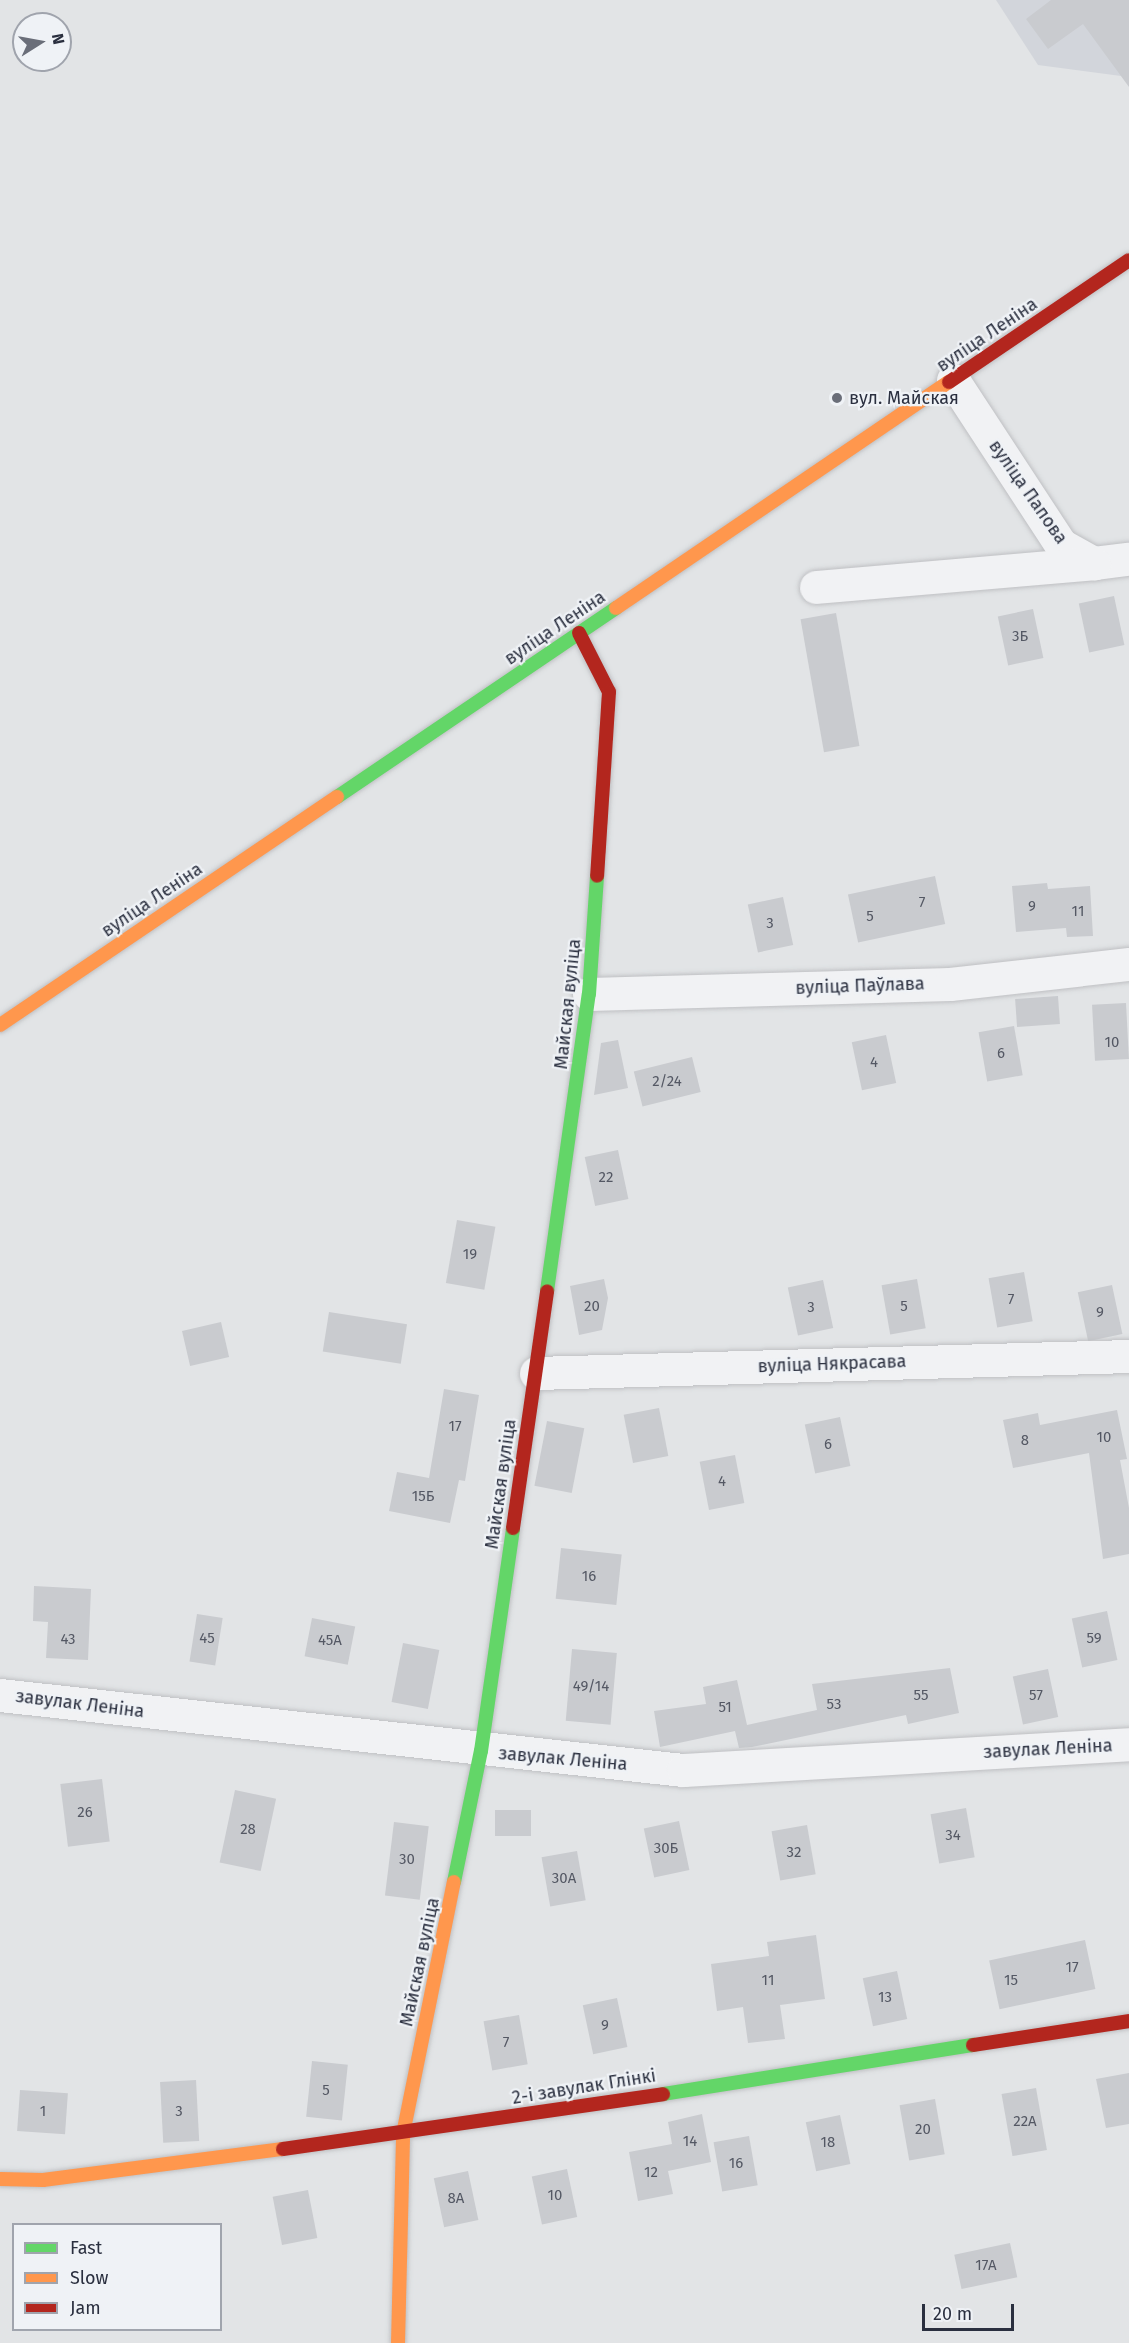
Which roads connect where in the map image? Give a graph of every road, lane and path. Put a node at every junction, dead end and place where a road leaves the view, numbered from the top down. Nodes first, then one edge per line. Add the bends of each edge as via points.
1 (1129, 260) edge
2 (953, 380) junction
3 (1129, 559) edge
4 (1094, 563) junction
5 (816, 586) dead end
6 (579, 633) junction
7 (1129, 964) edge
8 (590, 994) junction
9 (0, 1025) edge
10 (1129, 1356) edge
11 (536, 1373) junction
12 (0, 1695) edge
13 (1129, 1744) edge
14 (481, 1751) junction
15 (1129, 2021) edge
16 (403, 2134) junction
17 (0, 2179) edge
18 (398, 2343) edge

1 - 2 street, вуліца Леніна
2 - 4 street, вуліца Папова via 1061,545
2 - 6 street, вуліца Леніна
3 - 4 street
4 - 5 street
6 - 8 street, Майская вуліца via 609,692
6 - 9 street, вуліца Леніна
7 - 8 street, вуліца Паўлава via 950,984
8 - 11 street, Майская вуліца
10 - 11 street, вуліца Някрасава
11 - 14 street, Майская вуліца
12 - 14 street, завулак Леніна
13 - 14 street, завулак Леніна via 683,1770
14 - 16 street, Майская вуліца
15 - 16 street, 2-і завулак Глінкі
16 - 17 street, 2-і завулак Глінкі via 43,2180
16 - 18 street, Майская вуліца

